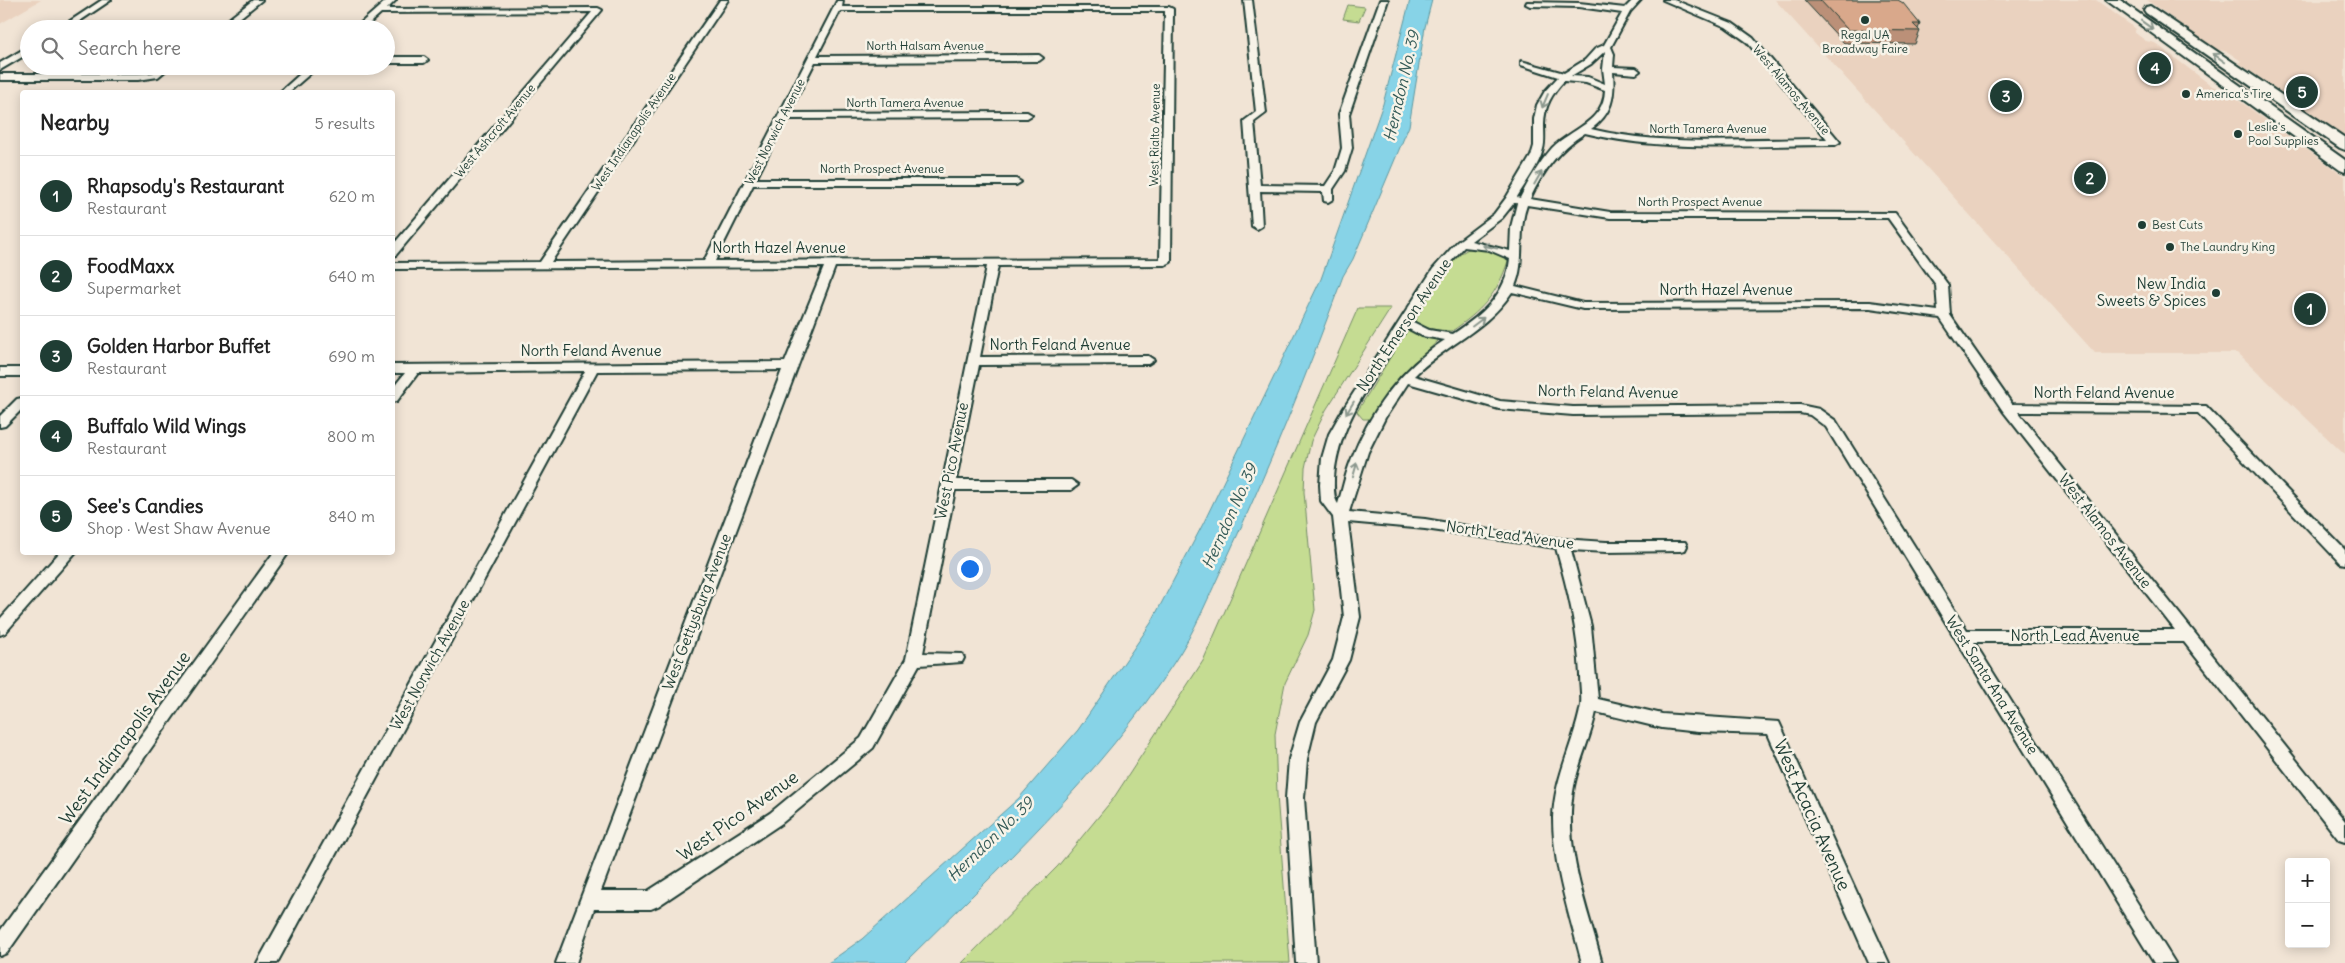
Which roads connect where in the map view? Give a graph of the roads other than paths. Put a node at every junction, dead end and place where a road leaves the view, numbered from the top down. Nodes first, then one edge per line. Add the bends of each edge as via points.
1 (107, 0) edge
2 (258, 0) edge
3 (392, 0) edge
4 (724, 0) edge
5 (841, 0) edge
6 (1248, 0) edge
7 (1384, 0) edge
8 (1637, 0) edge
9 (1666, 0) edge
10 (2112, 0) edge
11 (2136, 0) edge
12 (1530, 4) dead end
13 (836, 10) junction
14 (380, 11) junction
15 (1627, 12) junction
16 (76, 20) edge
17 (232, 20) edge
18 (369, 20) edge
19 (1607, 47) junction
20 (20, 55) edge
21 (812, 58) junction
22 (1039, 58) dead end
23 (395, 60) edge
24 (424, 60) dead end
25 (1524, 63) dead end
26 (0, 67) edge
27 (1607, 69) junction
28 (1636, 71) dead end
29 (155, 75) edge
30 (304, 75) edge
31 (0, 77) edge
32 (1564, 77) junction
33 (2224, 80) junction
34 (1610, 89) junction
35 (286, 90) edge
36 (1027, 115) dead end
37 (782, 116) junction
38 (1583, 130) junction
39 (1835, 142) joint
40 (2345, 145) edge
41 (2345, 149) edge
42 (2345, 167) edge
43 (749, 182) junction
44 (1016, 182) dead end
45 (1255, 188) junction
46 (1511, 199) junction
47 (1524, 201) junction
48 (1257, 226) dead end
49 (1461, 244) junction
50 (395, 249) edge
51 (1516, 258) junction
52 (993, 262) junction
53 (1165, 262) joint
54 (831, 263) junction
55 (544, 264) junction
56 (708, 264) junction
57 (395, 266) edge
58 (1509, 288) junction
59 (1944, 315) junction
60 (1404, 322) junction
61 (1454, 338) junction
62 (1148, 360) dead end
63 (972, 361) junction
64 (790, 366) junction
65 (594, 368) junction
66 (395, 369) edge
67 (414, 369) junction
68 (0, 372) edge
69 (20, 372) edge
70 (1406, 378) junction
71 (395, 394) edge
72 (20, 404) edge
73 (2008, 408) junction
74 (1814, 412) joint
75 (0, 423) edge
76 (947, 485) junction
77 (1071, 485) dead end
78 (1340, 516) junction
79 (1562, 544) junction
80 (1680, 546) dead end
81 (66, 555) edge
82 (280, 555) edge
83 (2345, 559) edge
84 (0, 629) edge
85 (1962, 636) junction
86 (2189, 636) junction
87 (956, 658) dead end
88 (914, 659) junction
89 (1589, 704) junction
90 (2345, 834) edge
91 (588, 900) junction
92 (0, 947) edge
93 (267, 963) edge
94 (566, 963) edge
95 (1306, 963) edge
96 (1592, 963) edge
97 (1879, 963) edge
98 (2165, 963) edge

1 - 16 street
2 - 17 street
3 - 14 street
4 - 55 street, West Indianapolis Avenue
5 - 13 street, West Norwich Avenue
6 - 45 street via 1261,112 1248,121
7 - 45 street via 1344,114 1347,148 1328,194
8 - 15 street, North Emerson Avenue
9 - 39 street, West Alamos Avenue via 1729,25 1750,40
10 -> 33 main road
40 -> 11 main road
12 - 15 street via 1585,5
13 - 21 street, West Norwich Avenue
13 - 53 street, West Rialto Avenue via 1169,9
14 - 18 street
14 - 50 street, West Ashcroft Avenue via 598,10
15 - 19 street, North Emerson Avenue
19 - 27 street, North Emerson Avenue via 1610,54
19 - 32 street, North Emerson Avenue
20 - 26 street
21 - 22 street, North Halsam Avenue
21 - 37 street, West Norwich Avenue
23 - 24 street
25 - 32 street
27 - 28 street
27 - 34 street, North Emerson Avenue
29 - 31 street
30 - 35 street
32 - 34 street via 1588,80
32 -> 46 street, North Emerson Avenue via 1542,104 1536,156
33 - 41 main road via 2249,87 2316,134
33 - 42 main road
34 - 38 street, North Emerson Avenue via 1608,105
36 - 37 street, North Tamera Avenue
37 - 43 street, West Norwich Avenue
38 - 39 street, North Tamera Avenue via 1620,139 1655,142
47 -> 38 street, North Emerson Avenue via 1556,149
43 - 44 street, North Prospect Avenue
43 - 56 street, West Norwich Avenue
45 - 48 street
46 - 47 street, North Prospect Avenue
46 - 49 street, North Emerson Avenue via 1498,216
47 - 51 street, North Emerson Avenue via 1516,220
47 - 59 street, North Prospect Avenue via 1610,215 1891,215 1942,285
51 -> 49 street via 1490,246
49 - 60 street, North Emerson Avenue via 1437,271
51 - 58 street, North Emerson Avenue
52 - 53 street, North Hazel Avenue
52 - 54 street, North Hazel Avenue
52 - 63 street, West Pico Avenue
54 - 56 street, North Hazel Avenue
54 - 64 street, West Gettysburg Avenue
55 - 56 street, North Hazel Avenue
55 - 57 street, North Hazel Avenue
58 - 59 street, North Hazel Avenue via 1583,306 1870,305
61 -> 58 street, North Emerson Avenue via 1488,315
59 - 73 street, West Alamos Avenue
60 - 61 street via 1426,333
60 -> 78 street, North Emerson Avenue via 1336,434 1329,458 1327,485 1328,501
61 - 70 street, North Emerson Avenue via 1435,350
62 - 63 street, North Feland Avenue
63 - 76 street, West Pico Avenue
64 - 65 street, North Feland Avenue
64 - 91 street, West Gettysburg Avenue
65 - 67 street, North Feland Avenue
65 - 93 street, West Norwich Avenue
66 - 67 street, North Feland Avenue
67 - 71 street
68 - 69 street
70 - 74 street, North Feland Avenue via 1499,405 1573,411 1800,409
78 -> 70 street, North Emerson Avenue via 1348,501 1357,462
72 - 75 street
73 - 83 street, North Feland Avenue via 2201,409
73 - 86 street, West Alamos Avenue
74 - 85 street, West Santa Ana Avenue via 1831,424
76 - 77 street
76 - 88 street, West Pico Avenue
78 - 79 street, North Lead Avenue via 1425,524
78 - 95 street, North Emerson Avenue via 1352,617 1341,660 1308,722 1298,759 1294,798
79 - 80 street, North Lead Avenue
79 - 89 street via 1581,604 1588,647
81 - 84 street
82 - 92 street, West Indianapolis Avenue
85 - 86 street, North Lead Avenue
85 - 98 street, West Santa Ana Avenue
86 - 90 street, West Alamos Avenue
87 - 88 street
88 - 91 street, West Pico Avenue via 867,743 776,818 651,900
89 - 96 street via 1568,772 1563,799 1563,827 1565,852
89 - 97 street, West Acacia Avenue via 1662,721 1772,727
91 - 94 street, West Gettysburg Avenue

